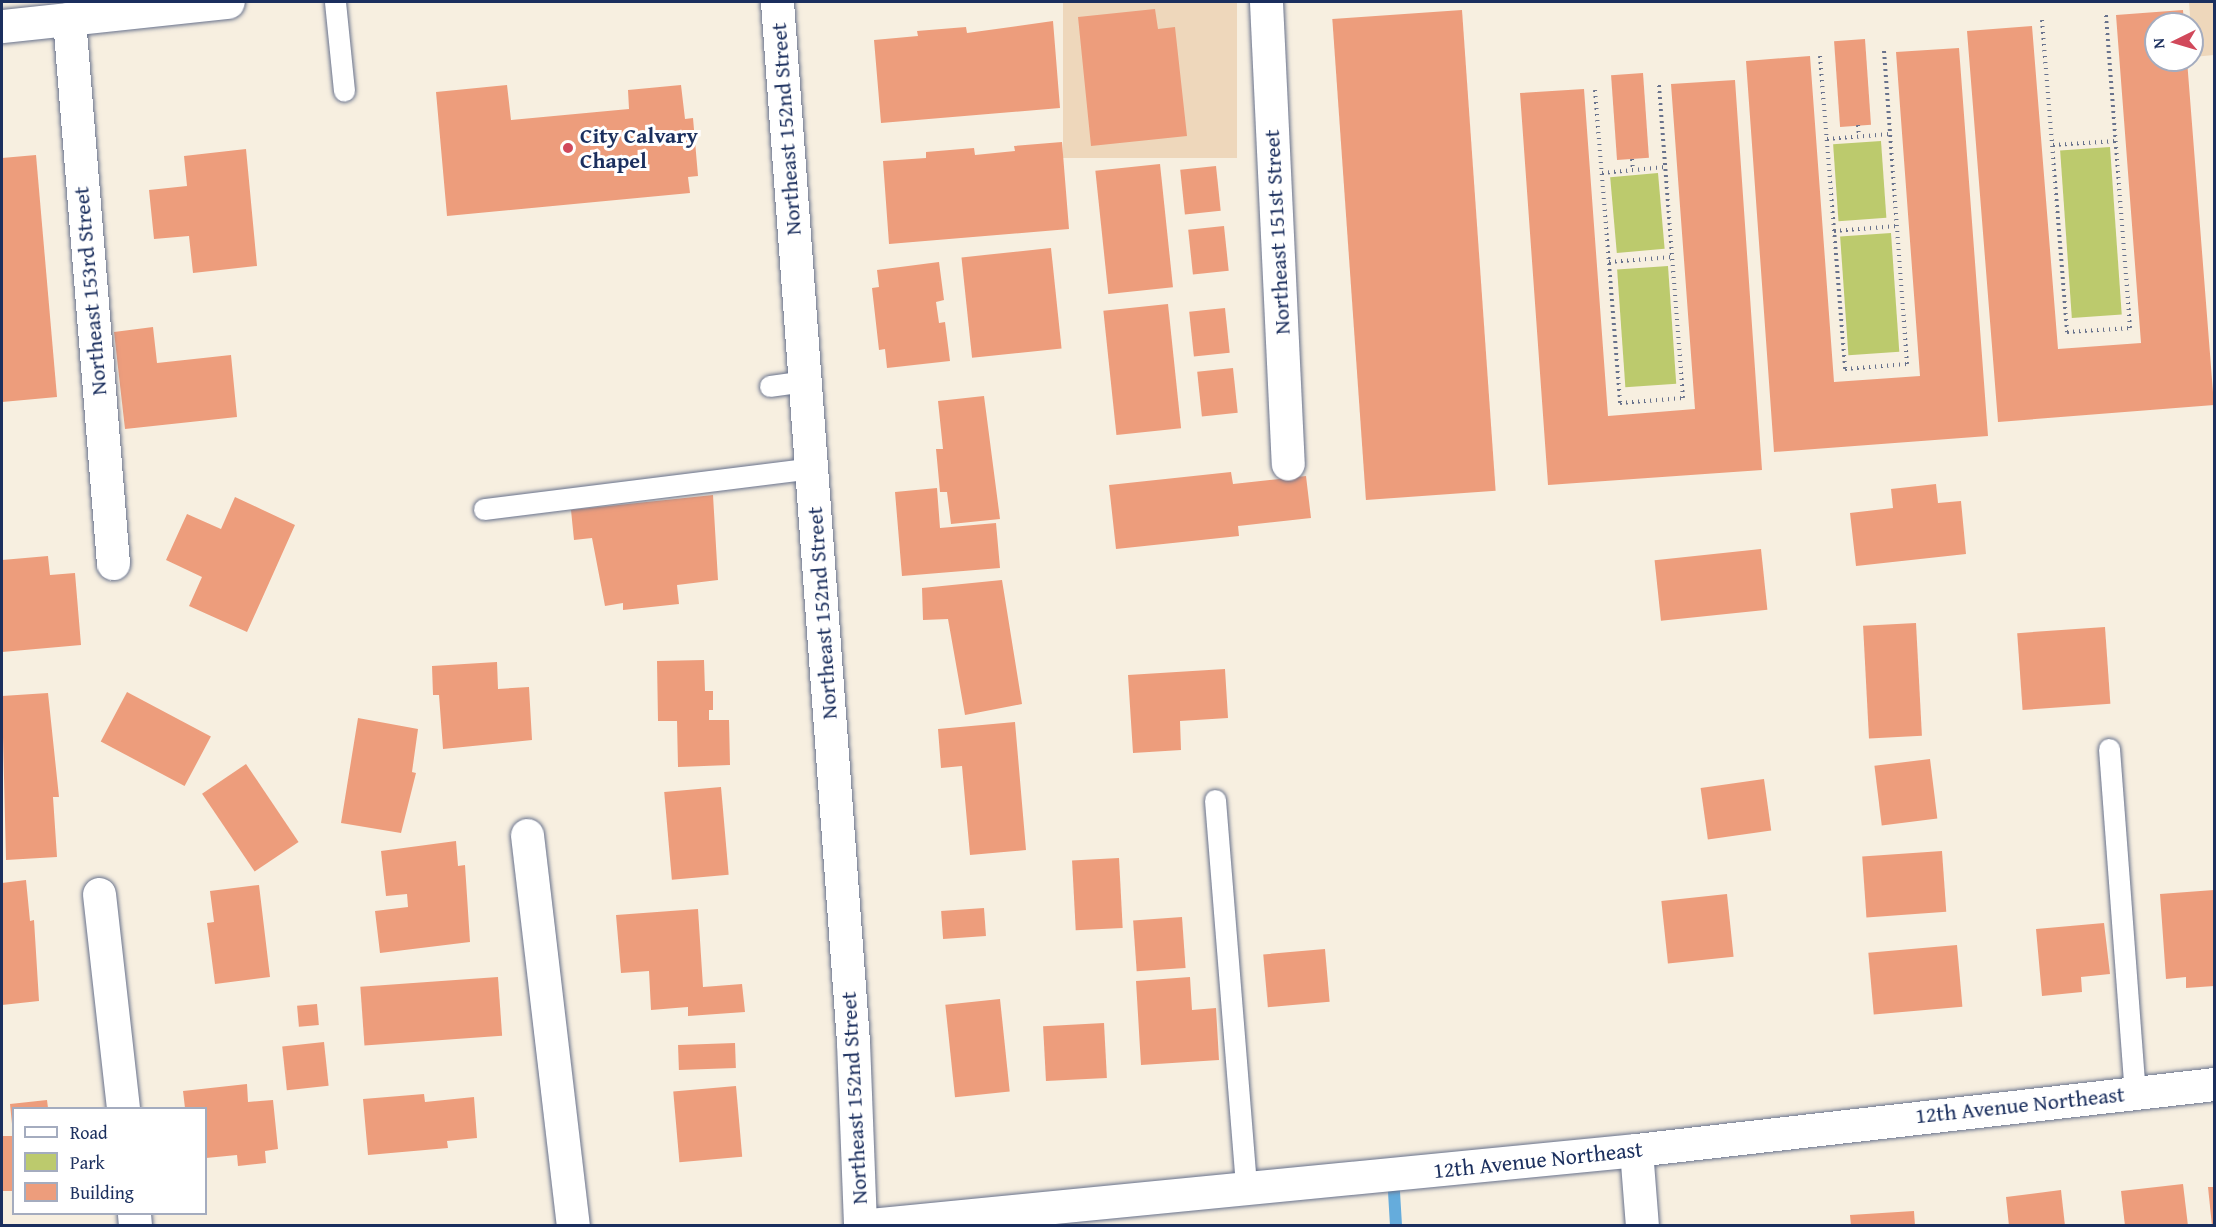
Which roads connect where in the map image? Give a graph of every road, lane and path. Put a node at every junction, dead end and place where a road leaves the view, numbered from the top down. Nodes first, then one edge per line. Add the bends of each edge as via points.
1 (228, 2) edge
2 (335, 2) edge
3 (777, 2) edge
4 (1266, 2) edge
5 (2106, 13) dead end
6 (69, 19) junction
7 (2042, 20) dead end
8 (2, 26) edge
9 (1884, 50) dead end
10 (1820, 56) dead end
11 (1659, 84) dead end
12 (1595, 90) dead end
13 (344, 91) dead end
14 (1858, 125) dead end
15 (1890, 134) junction
16 (1859, 136) junction
17 (1827, 139) junction
18 (2115, 141) junction
19 (2053, 145) junction
20 (1632, 159) dead end
21 (1665, 167) junction
22 (1633, 170) junction
23 (1602, 173) junction
24 (1897, 225) junction
25 (1834, 231) junction
26 (1672, 257) junction
27 (1609, 262) junction
28 (805, 381) junction
29 (770, 386) dead end
30 (1288, 463) dead end
31 (811, 468) junction
32 (484, 509) dead end
33 (113, 563) dead end
34 (2109, 749) dead end
35 (1215, 800) dead end
36 (527, 835) dead end
37 (99, 894) dead end
38 (2214, 1084) edge
39 (2135, 1092) junction
40 (123, 1107) edge
41 (1636, 1150) junction
42 (1246, 1187) junction
43 (860, 1225) edge
44 (573, 1226) edge
45 (1642, 1226) edge

1 - 6 street
2 - 13 lane
3 - 28 street, Northeast 152nd Street
4 - 30 street, Northeast 151st Street
5 - 18 path
6 - 8 street
6 - 33 street, Northeast 153rd Street
7 - 19 path
9 - 15 path
10 - 17 path
11 - 21 path
12 - 23 path
14 - 16 path
15 - 16 path
15 - 24 path
16 - 17 path
17 - 25 path
18 - 19 path
18 - 19 path via 2130,328 2067,332
20 - 22 path
21 - 22 path
21 - 26 path
22 - 23 path
23 - 27 path
24 - 25 path
24 - 25 path via 1907,364 1845,369
26 - 27 path
26 - 27 path via 1683,398 1620,403
28 - 29 lane
28 - 31 street, Northeast 152nd Street
31 - 32 lane
31 - 43 street, Northeast 152nd Street via 853,1042
34 - 39 lane
35 - 42 lane
36 - 44 street
37 - 40 street
38 - 39 street, 12th Avenue Northeast
39 - 41 street, 12th Avenue Northeast
41 - 42 street, 12th Avenue Northeast
41 - 45 street
42 - 43 street, 12th Avenue Northeast

